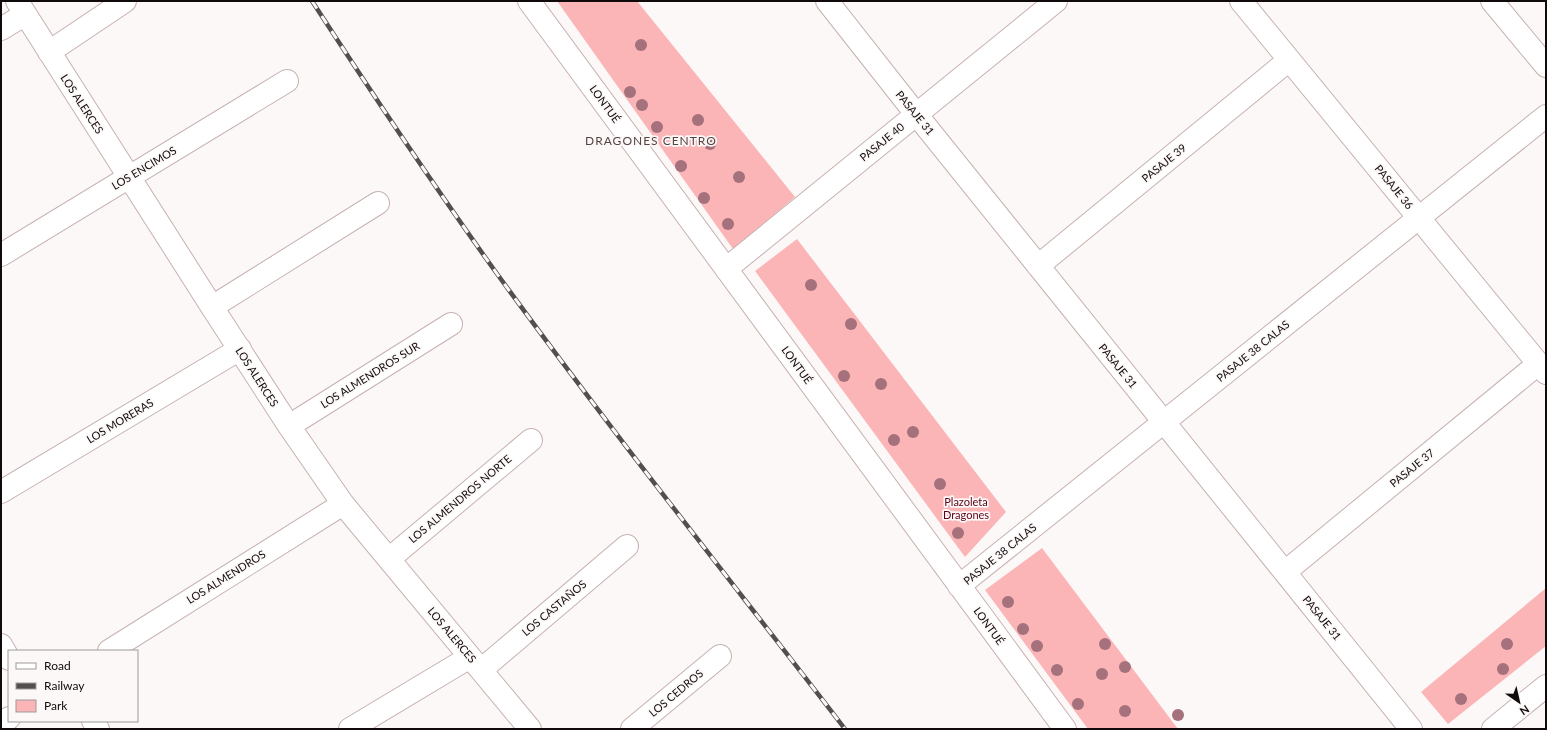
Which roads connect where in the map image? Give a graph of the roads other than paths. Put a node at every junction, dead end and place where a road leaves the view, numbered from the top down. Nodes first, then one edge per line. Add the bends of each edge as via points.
1 (125, 1) edge
2 (529, 1) edge
3 (827, 1) edge
4 (1056, 1) edge
5 (1241, 1) edge
6 (1492, 1) edge
7 (21, 8) edge
8 (1, 29) edge
9 (49, 52) junction
10 (1289, 60) junction
11 (1546, 66) edge
12 (287, 81) dead end
13 (916, 114) junction
14 (1546, 116) edge
15 (130, 177) junction
16 (378, 203) dead end
17 (1418, 218) junction
18 (1, 255) edge
19 (1038, 266) junction
20 (726, 269) junction
21 (212, 306) junction
22 (451, 324) dead end
23 (240, 350) junction
24 (1542, 369) edge
25 (1164, 422) junction
26 (289, 426) junction
27 (531, 440) dead end
28 (1, 492) edge
29 (343, 504) junction
30 (627, 546) dead end
31 (389, 559) junction
32 (1285, 572) junction
33 (959, 586) junction
34 (1, 645) edge
35 (111, 650) edge
36 (720, 656) dead end
37 (8, 657) edge
38 (476, 664) junction
39 (1546, 686) edge
40 (350, 729) edge
41 (530, 729) edge
42 (632, 729) edge
43 (1065, 729) edge
44 (1411, 729) edge
45 (1493, 729) edge

1 - 9 street
2 - 20 street, LONTUÉ
3 - 13 street, PASAJE 31
4 - 13 street, PASAJE 40
5 - 10 street, PASAJE 36
6 - 11 street
7 - 8 street
7 - 9 street, LOS ALERCES
9 - 15 street, LOS ALERCES
10 - 17 street, PASAJE 36
10 - 19 street, PASAJE 39
12 - 15 street, LOS ENCIMOS
13 - 19 street, PASAJE 31
13 - 20 street, PASAJE 40
14 - 17 street, PASAJE 38 CALAS
15 - 18 street, LOS ENCIMOS
15 - 21 street, LOS ALERCES
16 - 21 street
17 - 24 street, PASAJE 36
17 - 25 street, PASAJE 38 CALAS
19 - 25 street, PASAJE 31
20 - 33 street, LONTUÉ
21 - 23 street, LOS ALERCES
22 - 26 street, LOS ALMENDROS SUR
23 - 26 street, LOS ALERCES
23 - 28 street, LOS MORERAS
24 - 32 street, PASAJE 37
25 - 32 street, PASAJE 31
25 - 33 street, PASAJE 38 CALAS
26 - 29 street, LOS ALERCES
27 - 31 street, LOS ALMENDROS NORTE
29 - 31 street, LOS ALERCES
29 - 35 street, LOS ALMENDROS
30 - 38 street, LOS CASTAÑOS
31 - 38 street, LOS ALERCES
32 - 44 street, PASAJE 31
33 - 43 street, LONTUÉ
34 - 37 street
36 - 42 street, LOS CEDROS
38 - 40 street, LOS CASTAÑOS
38 - 41 street, LOS ALERCES
39 - 45 street

